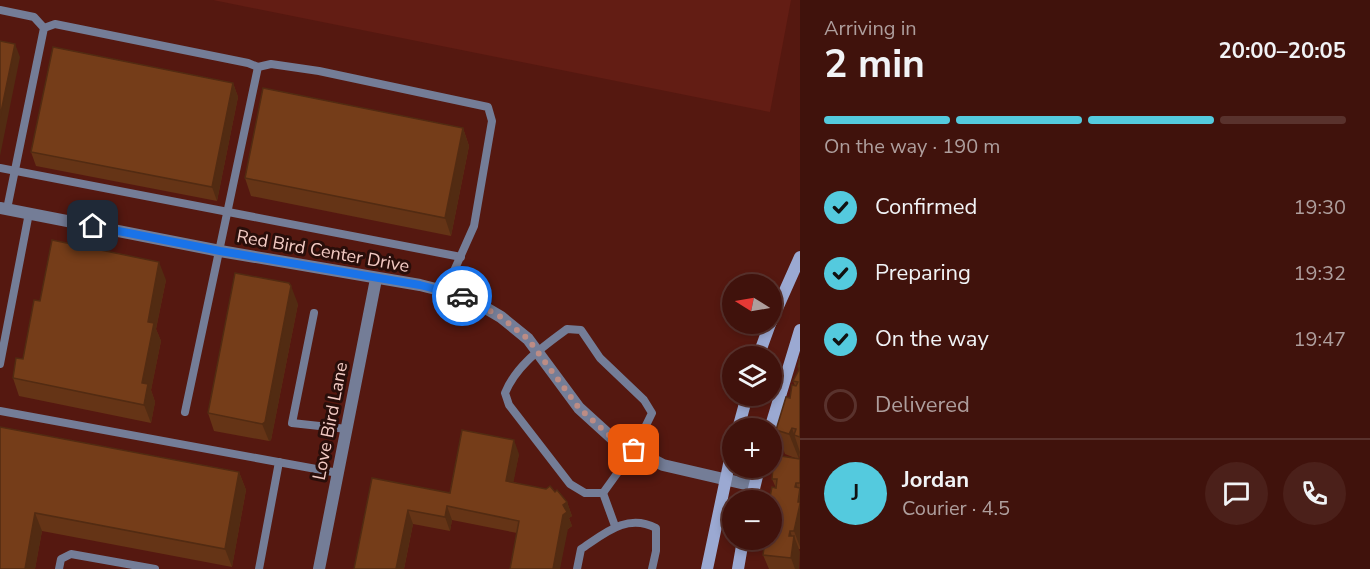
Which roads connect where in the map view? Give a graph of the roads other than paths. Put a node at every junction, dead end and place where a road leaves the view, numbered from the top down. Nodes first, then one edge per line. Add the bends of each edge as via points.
1 (0, 10) edge
2 (44, 28) junction
3 (258, 67) junction
4 (0, 168) edge
5 (14, 171) junction
6 (3, 208) edge
7 (29, 213) junction
8 (228, 213) junction
9 (220, 251) junction
10 (461, 257) junction
11 (800, 257) edge
12 (376, 279) junction
13 (445, 291) junction
14 (782, 298) edge
15 (314, 313) dead end
16 (800, 330) edge
17 (537, 351) junction
18 (0, 364) edge
19 (0, 411) edge
20 (185, 412) dead end
21 (773, 418) edge
22 (347, 429) junction
23 (634, 450) junction
24 (279, 462) junction
25 (338, 473) junction
26 (756, 478) edge
27 (724, 480) junction
28 (754, 486) junction
29 (753, 490) edge
30 (603, 493) junction
31 (615, 526) junction
32 (741, 550) edge
33 (59, 569) edge
34 (155, 569) edge
35 (259, 569) edge
36 (319, 569) edge
37 (577, 569) edge
38 (652, 569) edge
39 (707, 569) edge
40 (738, 569) edge

1 - 2 lane via 34,17
2 - 3 lane via 55,24
2 - 5 lane
3 - 8 lane
3 - 10 lane via 271,64 319,71 488,107 492,122 488,153 474,226
4 - 5 lane
5 - 6 lane
5 - 8 lane
6 - 7 street, Red Bird Center Drive
7 - 9 street, Red Bird Center Drive
7 - 18 lane
8 - 9 lane
8 - 10 lane
9 - 12 street, Red Bird Center Drive
9 - 20 lane
10 - 13 lane
11 - 14 main road
12 - 13 street, Red Bird Center Drive
12 - 22 street, Love Bird Lane
13 - 17 street, Red Bird Center Drive via 466,297 501,317
15 - 22 lane via 292,423
16 - 21 main road
17 - 23 street, Red Bird Center Drive via 579,408 612,438
17 - 23 lane via 567,329 581,330 600,358 644,400 651,413
17 - 30 lane via 513,375 505,393 509,405 570,484 585,493
19 - 24 lane
22 - 25 street, Love Bird Lane
23 - 27 street, Red Bird Center Drive via 663,465
23 - 30 lane
24 - 25 lane
24 - 35 lane
25 - 36 street, Love Bird Lane
26 - 28 main road
27 - 28 street, Red Bird Center Drive
27 - 39 main road
28 - 29 main road
30 - 31 lane
31 - 37 lane via 581,549
31 - 38 lane via 643,521 656,528
32 - 40 main road
33 - 34 lane via 61,559 71,554

